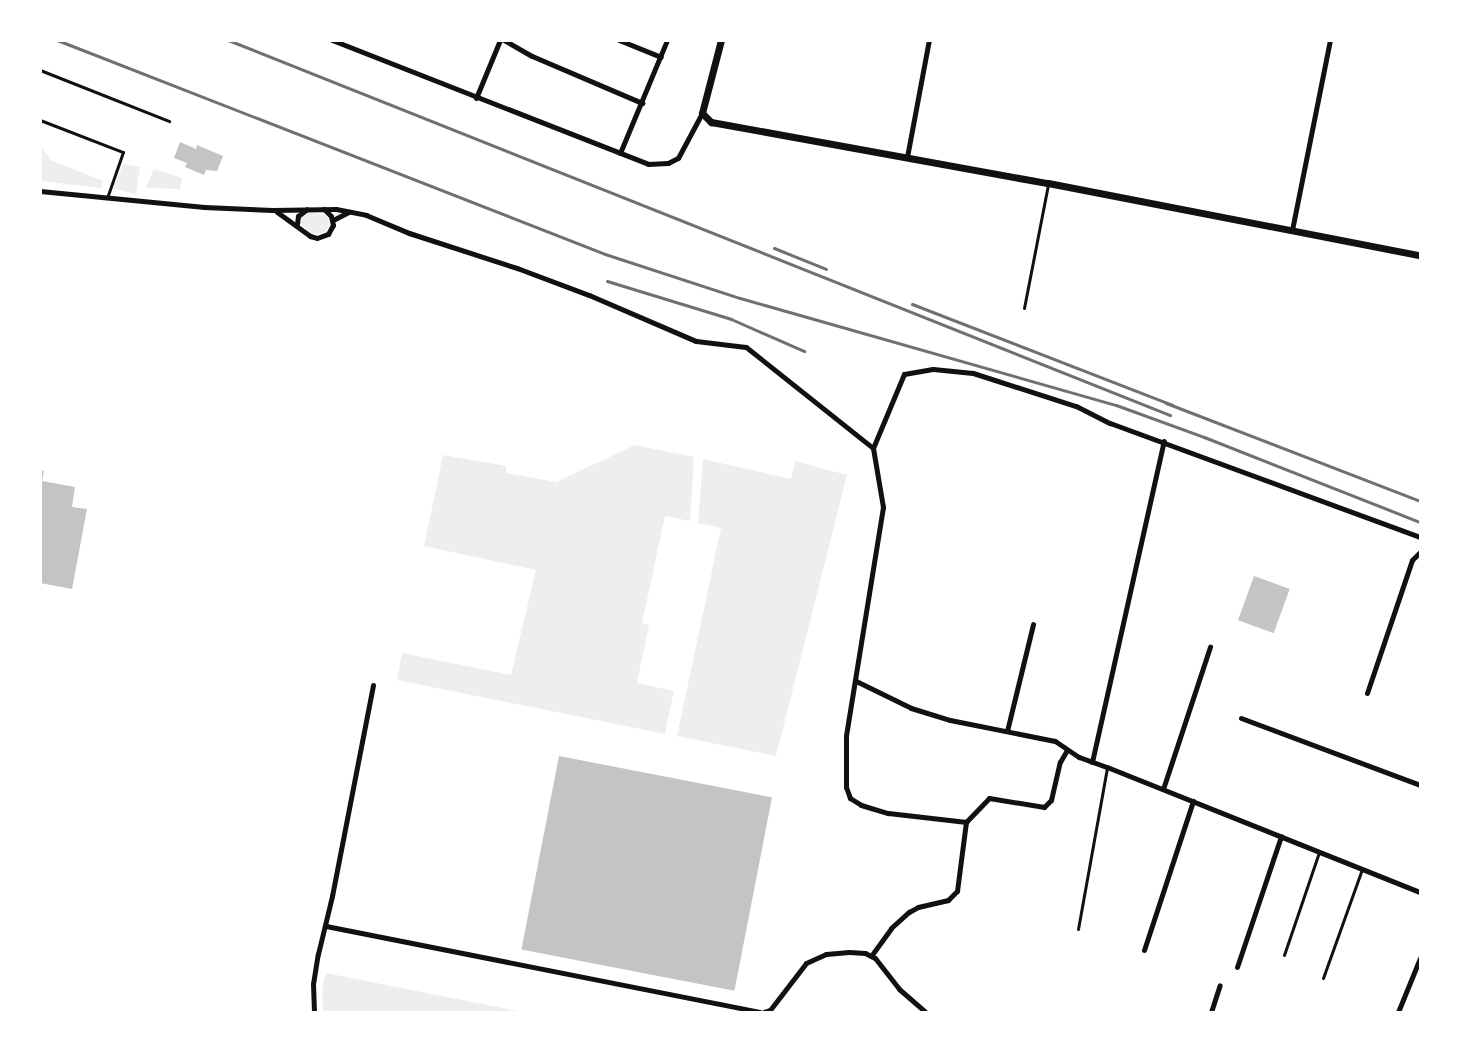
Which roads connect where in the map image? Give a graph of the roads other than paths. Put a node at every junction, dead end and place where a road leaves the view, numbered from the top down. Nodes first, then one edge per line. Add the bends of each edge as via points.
1 (332, 40) edge
2 (619, 40) edge
3 (667, 40) edge
4 (721, 40) edge
5 (929, 40) edge
6 (1329, 40) edge
7 (506, 41) edge
8 (661, 57) junction
9 (40, 70) edge
10 (476, 98) junction
11 (642, 103) junction
12 (702, 113) junction
13 (40, 120) edge
14 (169, 121) dead end
15 (620, 153) junction
16 (907, 157) junction
17 (1048, 183) junction
18 (40, 191) edge
19 (107, 198) junction
20 (307, 209) junction
21 (324, 209) junction
22 (273, 210) junction
23 (353, 212) junction
24 (333, 219) junction
25 (297, 224) junction
26 (1292, 230) junction
27 (1420, 255) edge
28 (1024, 308) dead end
29 (1164, 441) junction
30 (873, 448) junction
31 (1420, 537) edge
32 (1420, 552) edge
33 (1033, 624) dead end
34 (1210, 647) dead end
35 (856, 681) junction
36 (373, 685) dead end
37 (1367, 693) dead end
38 (1240, 718) dead end
39 (1007, 731) junction
40 (1067, 750) junction
41 (1092, 762) junction
42 (1107, 766) junction
43 (1420, 785) edge
44 (1163, 789) junction
45 (1193, 801) junction
46 (966, 822) junction
47 (1281, 836) junction
48 (1319, 852) junction
49 (1362, 869) junction
50 (1420, 892) edge
51 (326, 926) junction
52 (1077, 930) dead end
53 (1144, 950) dead end
54 (1284, 955) dead end
55 (871, 956) junction
56 (1420, 958) edge
57 (1237, 968) dead end
58 (1323, 978) dead end
59 (1221, 985) dead end
60 (314, 1012) edge
61 (762, 1012) edge
62 (925, 1012) edge
63 (1211, 1012) edge
64 (1398, 1012) edge

1 - 10 street
2 - 8 street
3 - 8 street
4 - 12 street
5 - 16 street
6 - 26 street
7 - 10 street
7 - 11 street
8 - 11 street
9 - 14 lane
10 - 15 street
11 - 15 street
12 - 15 street via 681,155 668,163 648,164
12 - 16 street via 707,120 723,125
13 - 19 lane via 123,152
16 - 17 street
17 - 26 street
17 - 28 lane
18 - 19 street
19 - 22 street
20 - 21 street
20 - 22 street
20 - 25 street via 298,216
21 - 23 street
21 - 24 street
22 - 25 street
23 - 24 street
23 - 30 street via 548,279 696,341 746,347
24 - 25 street via 332,229 321,238 310,236
26 - 27 street
29 - 30 street via 1110,423 1042,393 973,373 933,369 904,374
29 - 31 street
29 - 41 street
30 - 35 street via 883,507
32 - 37 street via 1412,560
33 - 39 street
34 - 44 street
35 - 39 street via 911,708
35 - 46 street via 844,750 850,798 888,813
36 - 51 street
38 - 43 street
39 - 40 street via 1055,741
40 - 41 street
40 - 46 street via 1048,805 1038,807 989,798
41 - 42 street
42 - 44 street
42 - 52 lane
44 - 45 street
45 - 47 street
45 - 53 street
46 - 55 street via 957,891 944,902 909,912 891,928
47 - 48 street
47 - 57 street
48 - 49 street
48 - 54 lane
49 - 50 street
49 - 58 lane
51 - 60 street via 313,984
51 - 61 street
55 - 61 street via 849,952 812,959 799,969 773,1006
55 - 62 street via 898,989
56 - 64 street
59 - 63 street

